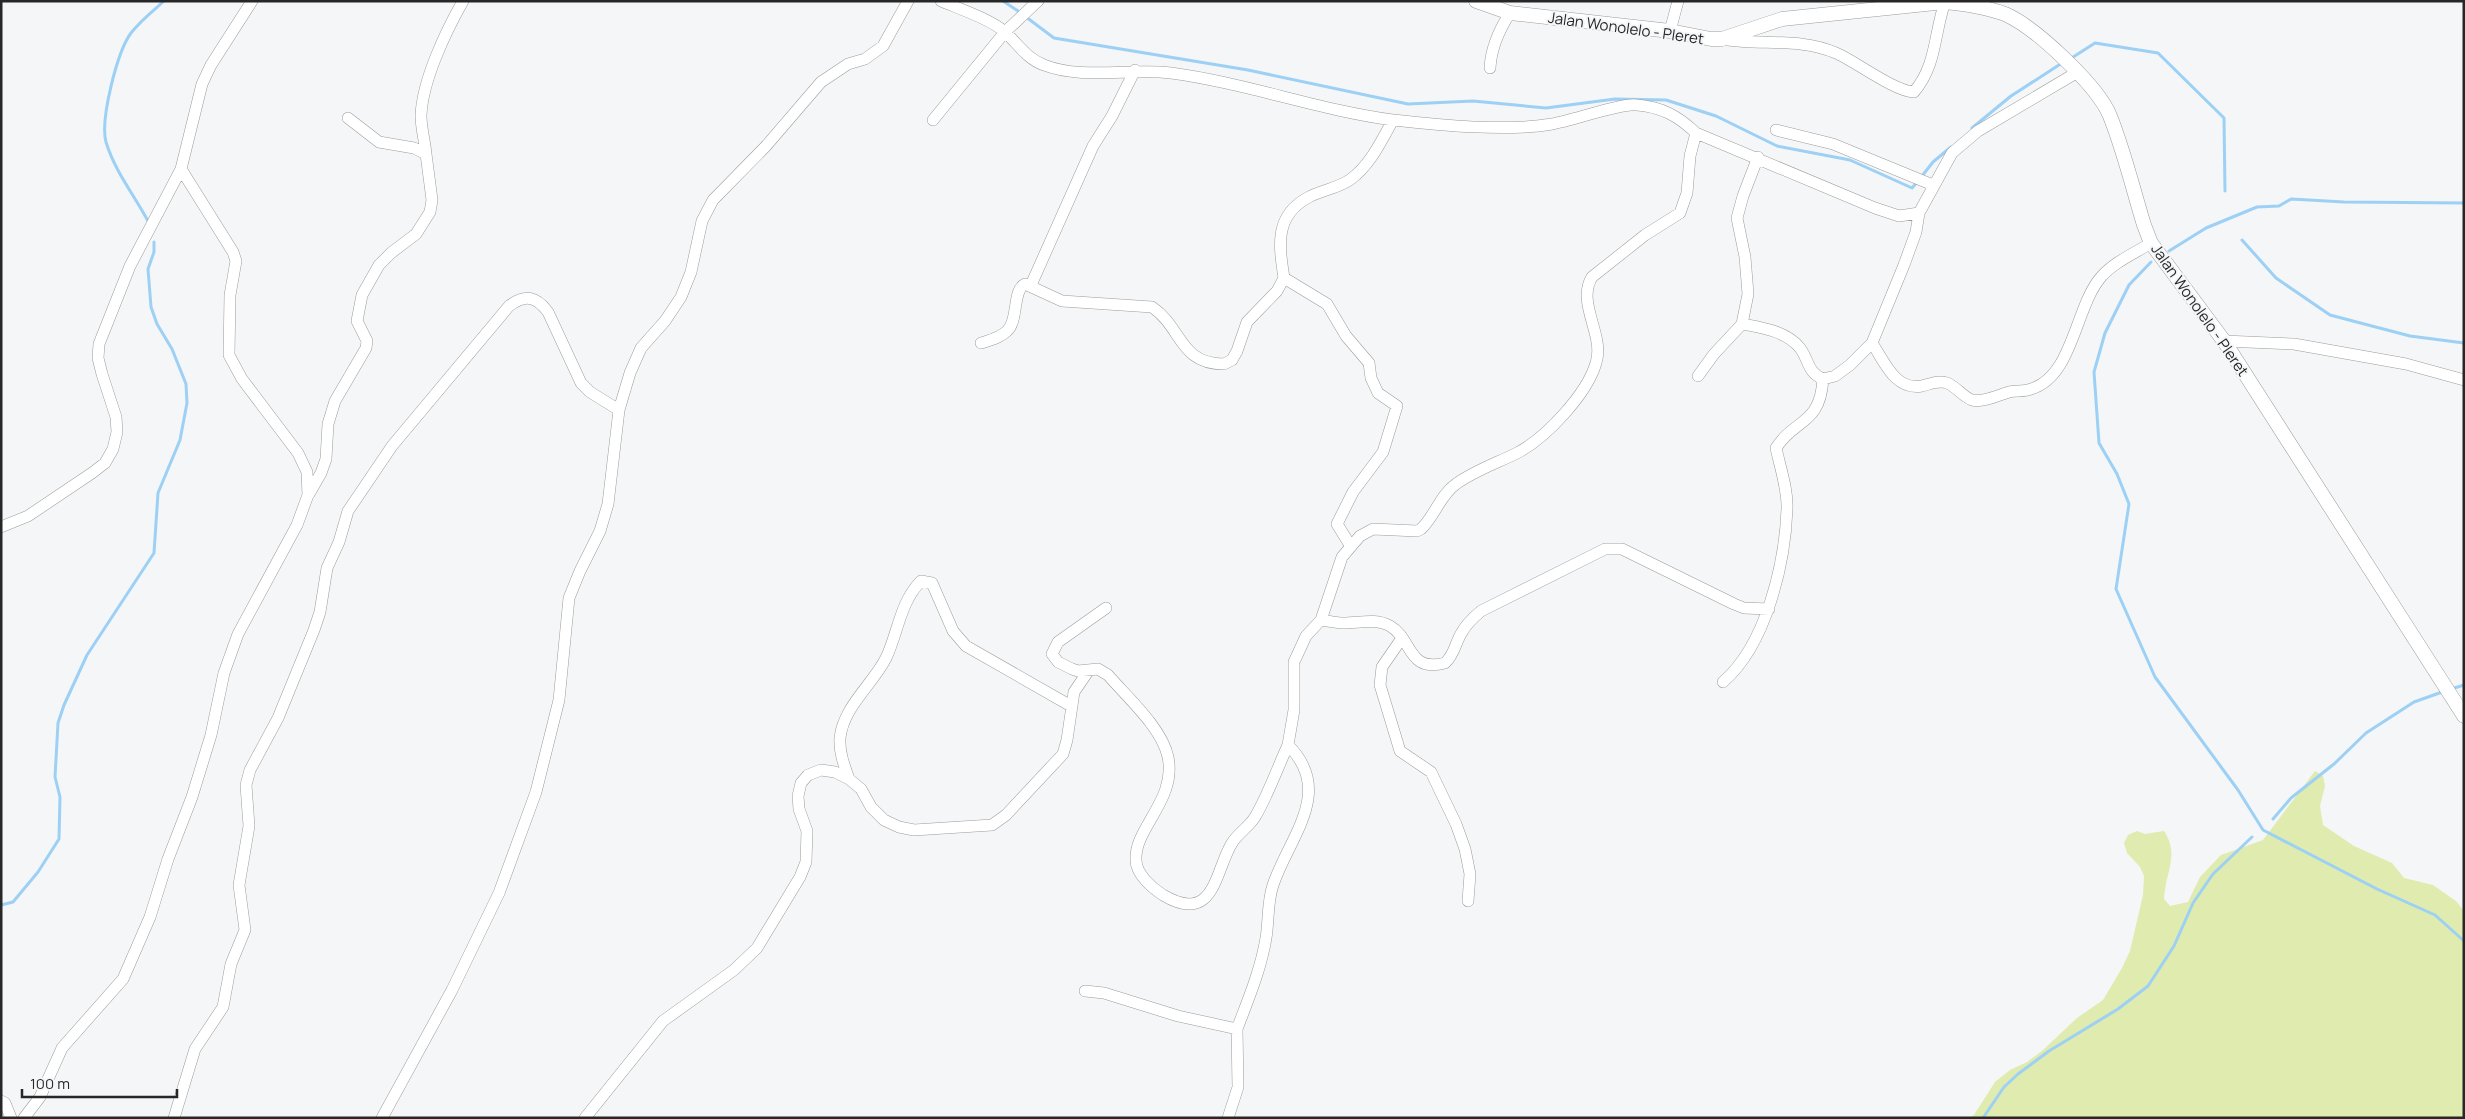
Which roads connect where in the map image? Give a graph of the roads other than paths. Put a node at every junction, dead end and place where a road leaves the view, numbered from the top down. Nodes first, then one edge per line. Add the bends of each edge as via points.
1 (252, 1) edge
2 (463, 1) edge
3 (908, 1) edge
4 (941, 1) edge
5 (1476, 1) edge
6 (1678, 1) edge
7 (1945, 2) edge
8 (1035, 5) edge
9 (1510, 13) junction
10 (1670, 31) junction
11 (1005, 32) junction
12 (1722, 39) junction
13 (1490, 68) dead end
14 (1135, 70) junction
15 (2075, 70) junction
16 (348, 118) dead end
17 (933, 120) dead end
18 (1393, 120) junction
19 (1776, 130) dead end
20 (1696, 133) junction
21 (426, 154) junction
22 (1758, 158) junction
23 (181, 169) junction
24 (1930, 184) junction
25 (1919, 213) junction
26 (2151, 243) junction
27 (1284, 278) junction
28 (1031, 285) junction
29 (1742, 324) junction
30 (2224, 341) junction
31 (981, 343) dead end
32 (1872, 343) junction
33 (1698, 376) dead end
34 (1822, 379) junction
35 (2464, 380) edge
36 (619, 410) junction
37 (308, 495) junction
38 (1, 527) edge
39 (1350, 545) junction
40 (1106, 608) dead end
41 (1769, 609) junction
42 (1321, 620) junction
43 (1402, 638) junction
44 (1089, 670) junction
45 (1723, 682) dead end
46 (1071, 706) junction
47 (2464, 716) edge
48 (1288, 745) junction
49 (849, 779) junction
50 (1468, 901) dead end
51 (1085, 991) dead end
52 (1237, 1030) junction
53 (1, 1101) edge
54 (11, 1118) edge
55 (24, 1118) edge
56 (174, 1118) edge
57 (382, 1118) edge
58 (585, 1118) edge
59 (1228, 1118) edge

1 - 23 street via 202,84
2 - 21 street via 436,61 423,102 421,117
3 - 36 street via 883,46 821,82 766,146 713,200 702,221 691,272 681,297 641,348
4 - 11 street
5 - 9 main road, Jalan Wonolelo - Pleret
6 - 10 street
7 - 12 main road, Jalan Wonolelo - Pleret via 1782,19
7 - 12 street via 1938,24 1935,54 1914,92 1811,43 1742,43
7 - 15 main road, Jalan Wonolelo - Pleret via 2005,14 2026,27
8 - 11 street
9 - 10 main road, Jalan Wonolelo - Pleret
9 - 13 street via 1491,54
10 - 12 main road, Jalan Wonolelo - Pleret via 1695,38
11 - 14 street via 1020,50 1044,65 1068,72
11 - 17 street
14 - 18 street via 1209,79
14 - 28 street via 1093,146
15 - 24 street via 1966,140 1952,153
15 - 26 main road, Jalan Wonolelo - Pleret via 2110,115
16 - 21 street via 379,142 414,148
18 - 20 street via 1528,127 1634,104 1665,110
18 - 27 street via 1375,152 1352,178 1308,197 1289,215 1282,228 1279,246
19 - 24 street via 1833,144
20 - 22 street
20 - 39 street via 1690,156 1687,193 1680,213 1645,235 1588,283 1598,352 1596,362 1565,414 1529,446 1454,485 1421,529 1373,529
21 - 37 street via 432,200 430,212 416,234 390,253 379,266 362,295 357,321 367,341 366,348 335,402 328,424 326,459
22 - 25 street via 1892,214 1910,216
22 - 29 street via 1737,218 1748,294
23 - 37 street via 236,261 230,295 229,355 242,379 298,453 307,472
23 - 38 street via 130,266 99,344 98,358 116,417 113,449 92,473 28,516
24 - 25 street
25 - 32 street via 1916,232
26 - 30 main road, Jalan Wonolelo - Pleret
26 - 32 street via 2111,267 2101,277 2087,299 2075,335 2057,370 2033,389 2016,390 1976,401 1947,383 1908,387 1897,381
27 - 28 street via 1277,291 1248,322 1232,360 1224,364 1199,360 1190,354 1160,312 1152,307 1062,301
27 - 39 street via 1328,304 1346,336 1369,363 1378,393 1397,406 1383,452 1354,492 1337,524
28 - 31 street via 1025,284 1019,289 1014,319 1008,330
29 - 33 street
29 - 34 street via 1779,332 1800,348 1809,369
30 - 35 street via 2294,344 2406,364
30 - 47 main road, Jalan Wonolelo - Pleret
32 - 34 street via 1850,366 1835,376
34 - 41 street via 1820,398 1811,415 1776,448 1788,507
36 - 56 street via 581,383 548,312 540,302 530,297 519,298 392,446 353,502 327,568 314,630 278,718 250,770 246,785 249,826 239,885 245,930 231,964 223,1007 195,1049
36 - 57 street via 608,504 600,531 569,598 558,700 536,792 499,893 452,990
37 - 55 street via 297,525 238,634 224,673 211,735 192,797 168,858 150,917 123,979 62,1048 40,1097
39 - 42 street via 1336,568
40 - 44 street via 1058,642 1052,651 1053,658 1065,666 1078,671
41 - 43 street via 1744,608 1614,547 1481,611 1461,633 1452,656 1445,663 1427,664 1417,660
41 - 45 street via 1745,655
42 - 43 street via 1378,622 1398,631
42 - 48 street via 1306,636 1294,662 1294,710
43 - 50 street via 1382,667 1380,685 1400,751 1431,772 1456,824 1470,874
44 - 46 street via 1074,692
44 - 48 street via 1098,669 1108,674 1157,733 1167,755 1170,768 1164,796 1140,839 1136,862 1140,873 1169,898 1194,903 1212,890 1228,850 1254,819
46 - 49 street via 1063,754 1006,815 992,825 914,830 899,827 884,820
46 - 49 street via 966,646 953,631 932,583 921,581 903,610 886,658 845,720 840,737 841,757
48 - 52 street via 1298,754 1307,772 1306,808 1298,833 1273,884 1261,960
49 - 58 street via 821,770 808,775 801,783 798,796 807,831 806,862 757,948 734,970 663,1021
51 - 52 street via 1104,993
52 - 59 street via 1238,1087
53 - 54 street

